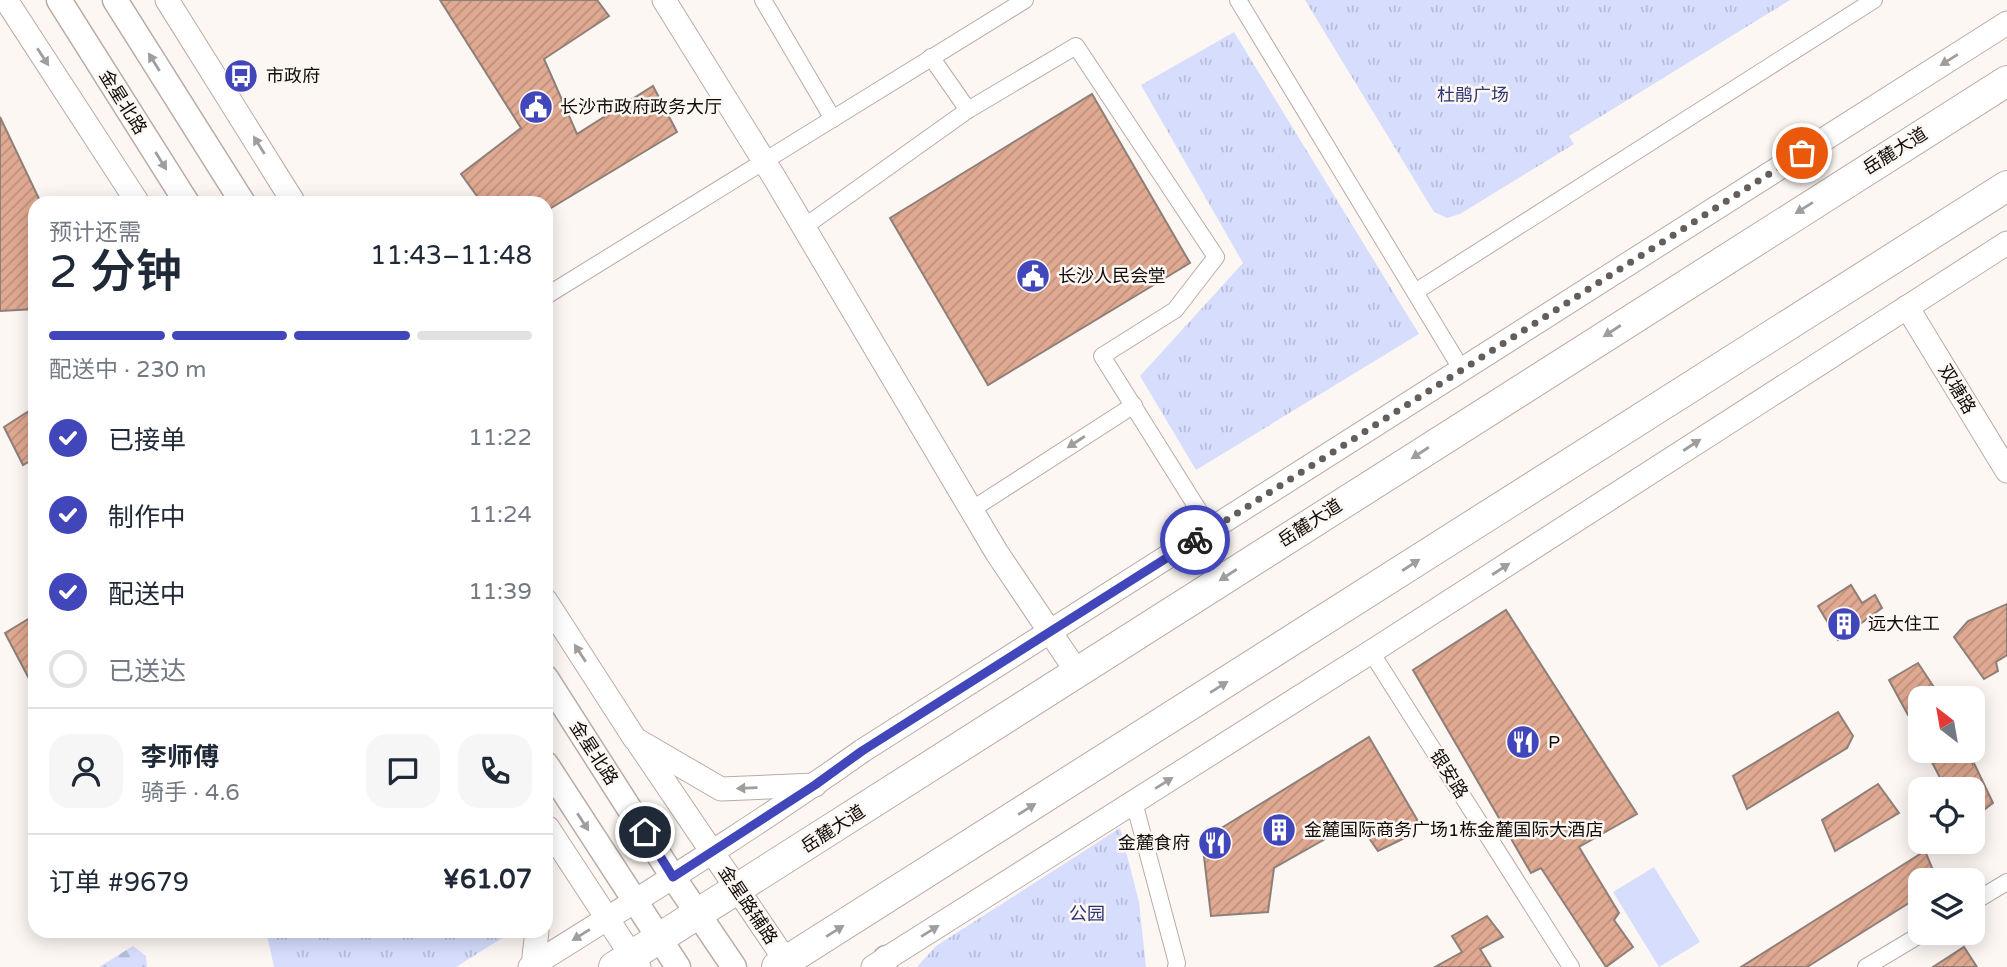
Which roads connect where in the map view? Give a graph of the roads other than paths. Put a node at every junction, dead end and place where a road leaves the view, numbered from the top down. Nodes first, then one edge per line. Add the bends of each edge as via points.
1 (6, 0) edge
2 (59, 0) edge
3 (115, 0) edge
4 (167, 0) edge
5 (664, 0) edge
6 (763, 0) edge
7 (1025, 0) edge
8 (1238, 0) edge
9 (1874, 0) edge
10 (2007, 23) edge
11 (932, 57) junction
12 (2007, 81) edge
13 (968, 110) junction
14 (833, 119) junction
15 (764, 161) junction
16 (2007, 186) edge
17 (133, 196) edge
18 (183, 196) edge
19 (239, 196) edge
20 (290, 196) edge
21 (804, 228) junction
22 (2007, 243) edge
23 (553, 292) edge
24 (1415, 292) junction
25 (1908, 307) junction
26 (1462, 370) junction
27 (1133, 405) junction
28 (2007, 471) edge
29 (971, 510) junction
30 (1211, 530) junction
31 (553, 612) edge
32 (1050, 632) junction
33 (1371, 652) junction
34 (1077, 672) junction
35 (553, 689) edge
36 (635, 739) junction
37 (553, 775) edge
38 (815, 785) junction
39 (1134, 802) junction
40 (553, 842) edge
41 (713, 851) junction
42 (673, 877) junction
43 (2007, 882) edge
44 (738, 890) junction
45 (1985, 895) edge
46 (634, 902) junction
47 (699, 915) junction
48 (607, 919) junction
49 (536, 938) edge
50 (658, 939) junction
51 (1908, 942) edge
52 (628, 963) edge
53 (881, 964) edge
54 (784, 965) edge
55 (531, 966) edge
56 (678, 967) edge
57 (734, 967) edge
58 (1176, 967) edge
59 (1571, 967) edge
60 (1866, 967) edge

1 -> 17 street
2 -> 18 main road, 金星北路
19 -> 3 main road
20 -> 4 street
5 - 15 street
6 - 14 street
7 - 11 street
8 - 24 street
9 - 24 street
10 -> 26 street
11 - 13 street
11 - 14 street
12 -> 34 highway, 岳麓大道
13 - 21 street
13 - 27 street via 1076,46 1216,257 1175,310 1102,356
14 - 15 street
15 - 21 street
15 - 23 street
54 -> 16 highway
21 - 29 street
22 - 25 street
24 - 26 street
25 - 28 street, 双塘路
33 -> 25 street
26 - 30 street
27 -> 29 street
27 - 30 street
29 - 32 street
30 - 32 street
36 -> 31 street, 金星路辅路
32 - 34 street
32 - 38 street
39 -> 33 street
33 - 59 street, 银安路
34 - 44 highway, 岳麓大道
35 - 42 main road, 金星北路
38 -> 36 street via 721,789
36 - 41 street, 金星路辅路
37 -> 46 main road
38 - 41 street
53 -> 39 street
39 - 58 street
40 - 48 street
41 - 42 street
41 - 44 street, 金星路辅路
42 - 46 street
42 - 47 main road, 金星北路
43 - 45 street
44 - 47 highway, 岳麓大道
44 - 54 street, 金星路辅路
46 - 48 street
46 - 50 main road
47 - 50 highway, 岳麓大道
47 - 57 main road, 金星北路
48 - 52 street
48 -> 55 street
49 - 55 street
50 - 52 highway, 岳麓大道
50 - 56 main road
51 - 60 street

